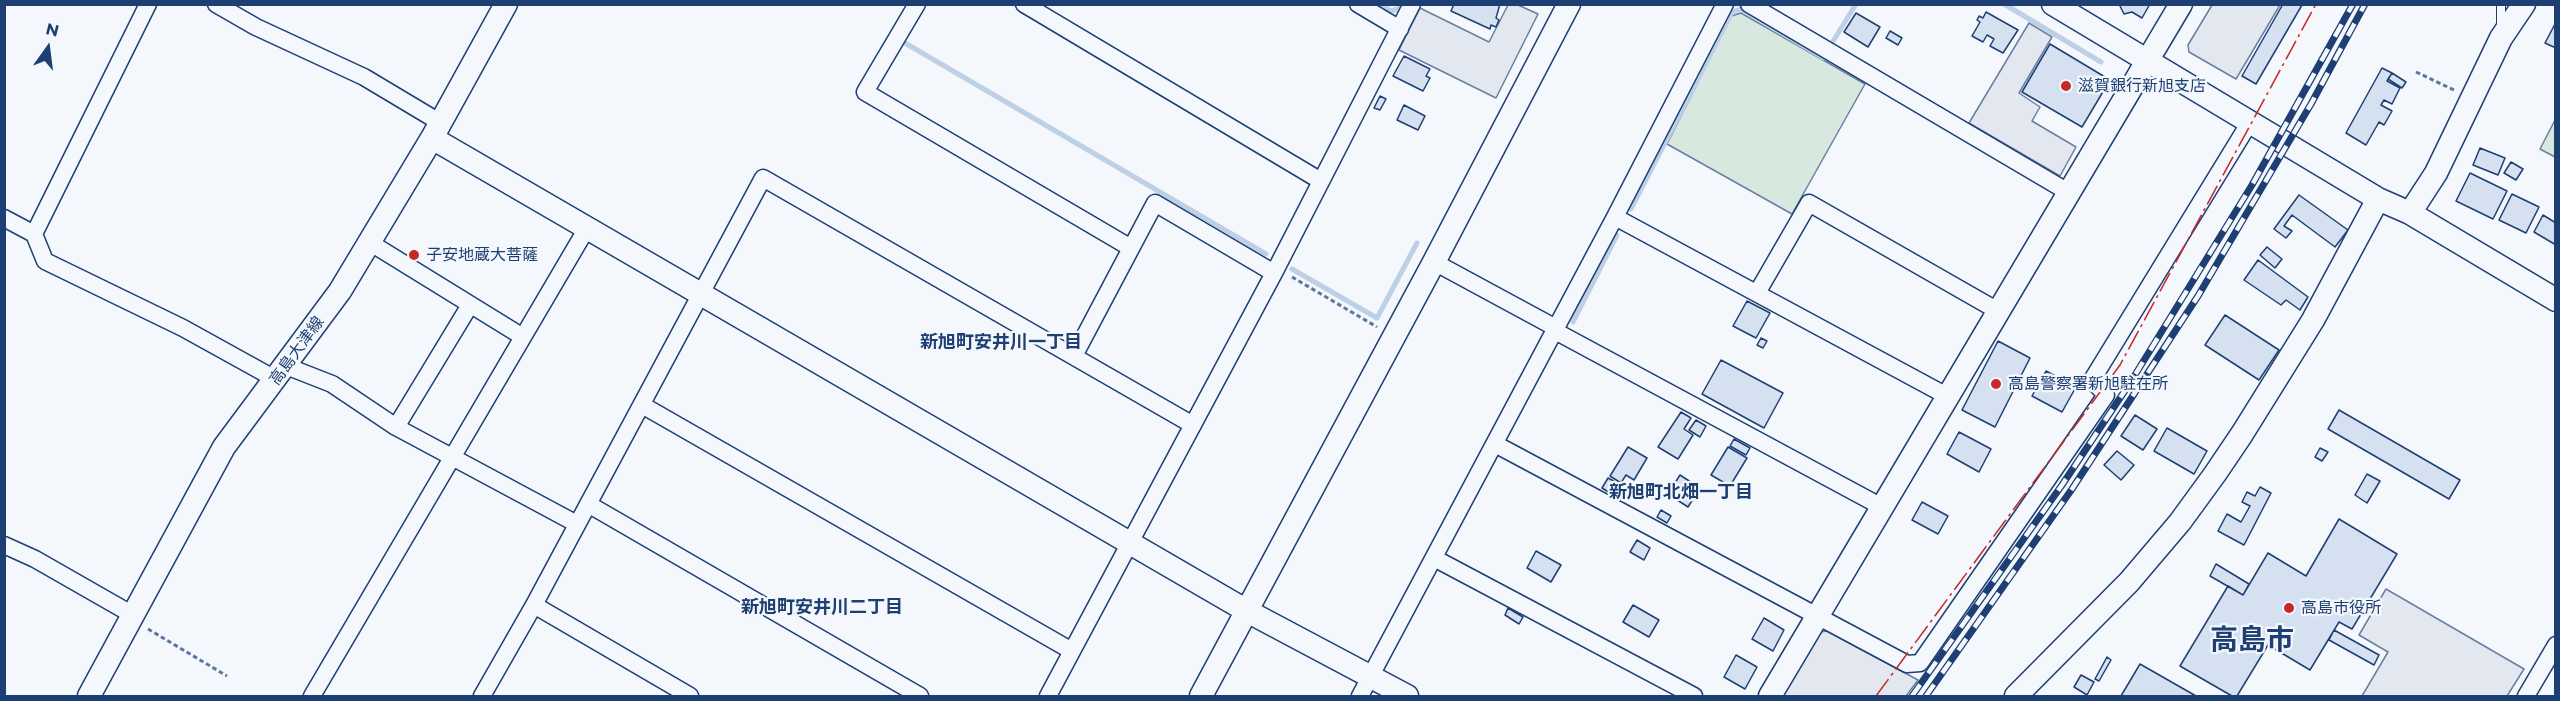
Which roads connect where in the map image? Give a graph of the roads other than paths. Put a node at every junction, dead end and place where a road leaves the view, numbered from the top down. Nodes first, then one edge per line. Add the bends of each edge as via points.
1 (148, 4) edge
2 (216, 4) edge
3 (506, 4) edge
4 (917, 4) edge
5 (1024, 4) edge
6 (1358, 4) edge
7 (1412, 4) edge
8 (1569, 4) edge
9 (1725, 4) edge
10 (1749, 4) edge
11 (2053, 4) edge
12 (2181, 4) edge
13 (2501, 4) edge
14 (2524, 4) edge
15 (1400, 29) junction
16 (2501, 38) junction
17 (2147, 60) junction
18 (2250, 122) junction
19 (436, 130) junction
20 (1321, 181) junction
21 (2068, 192) junction
22 (2378, 199) junction
23 (2410, 213) junction
24 (4, 218) edge
25 (1615, 218) junction
26 (587, 228) junction
27 (34, 234) junction
28 (369, 242) junction
29 (1131, 248) junction
30 (1434, 262) junction
31 (1275, 270) junction
32 (1757, 293) junction
33 (701, 294) junction
34 (2556, 300) edge
35 (470, 305) junction
36 (1998, 311) junction
37 (1555, 330) junction
38 (523, 337) junction
39 (1074, 356) junction
40 (281, 373) junction
41 (1947, 396) junction
42 (642, 405) junction
43 (1193, 425) junction
44 (396, 427) junction
45 (1495, 444) junction
46 (452, 458) junction
47 (588, 504) junction
48 (1882, 507) junction
49 (577, 524) junction
50 (1129, 544) junction
51 (4, 545) edge
52 (1434, 558) junction
53 (534, 605) junction
54 (1247, 611) junction
55 (132, 617) junction
56 (1817, 617) junction
57 (2556, 645) edge
58 (1072, 651) junction
59 (1365, 687) edge
60 (89, 696) edge
61 (312, 696) edge
62 (482, 696) edge
63 (690, 696) edge
64 (920, 696) edge
65 (1048, 696) edge
66 (1201, 696) edge
67 (1407, 696) edge
68 (1694, 696) edge
69 (1770, 696) edge
70 (2016, 696) edge
71 (2526, 696) edge

1 - 27 street
2 - 19 street via 364,77
3 - 19 street, 高島大津線
4 - 29 street via 865,92
5 - 20 street
6 - 15 street
7 - 15 street
8 - 30 street
9 - 25 street
10 - 21 street
11 - 17 street
12 - 17 street
13 - 16 lane
14 - 16 street
15 - 20 street
16 - 23 street via 2436,173
17 - 18 street
17 - 21 street
18 - 22 street
18 - 56 street via 2092,380 2106,395 1920,663 1907,664
19 - 26 street
19 - 28 street, 高島大津線
20 - 31 street
21 - 36 street
22 - 23 street
22 - 70 street via 2313,320 2215,474 2129,582
23 - 34 street
24 - 27 street
25 - 32 street
25 - 37 street
26 - 33 street
26 - 38 street
27 - 40 street via 45,261
28 - 35 street
28 - 40 street, 高島大津線 via 340,291
29 - 31 street via 1155,203
29 - 39 street
30 - 37 street
30 - 54 street
31 - 43 street
32 - 36 street via 1809,203
32 - 41 street
33 - 39 street via 763,178
33 - 42 street
33 - 50 street
35 - 38 street
35 - 44 street
36 - 41 street
37 - 45 street
37 - 48 street
38 - 46 street
39 - 43 street
40 - 44 street via 332,384
40 - 55 street, 高島大津線 via 224,447
41 - 48 street
42 - 47 street
42 - 58 street
43 - 50 street
44 - 46 street
45 - 52 street
45 - 56 street
46 - 49 street
46 - 61 street
47 - 49 street
47 - 64 street
48 - 56 street
49 - 53 street
50 - 54 street
50 - 58 street
51 - 55 street
52 - 59 street
52 - 68 street
53 - 62 street
53 - 63 street
54 - 59 street
54 - 66 street
55 - 60 street, 高島大津線
56 - 69 street
57 - 71 street
58 - 65 street
59 - 67 street

